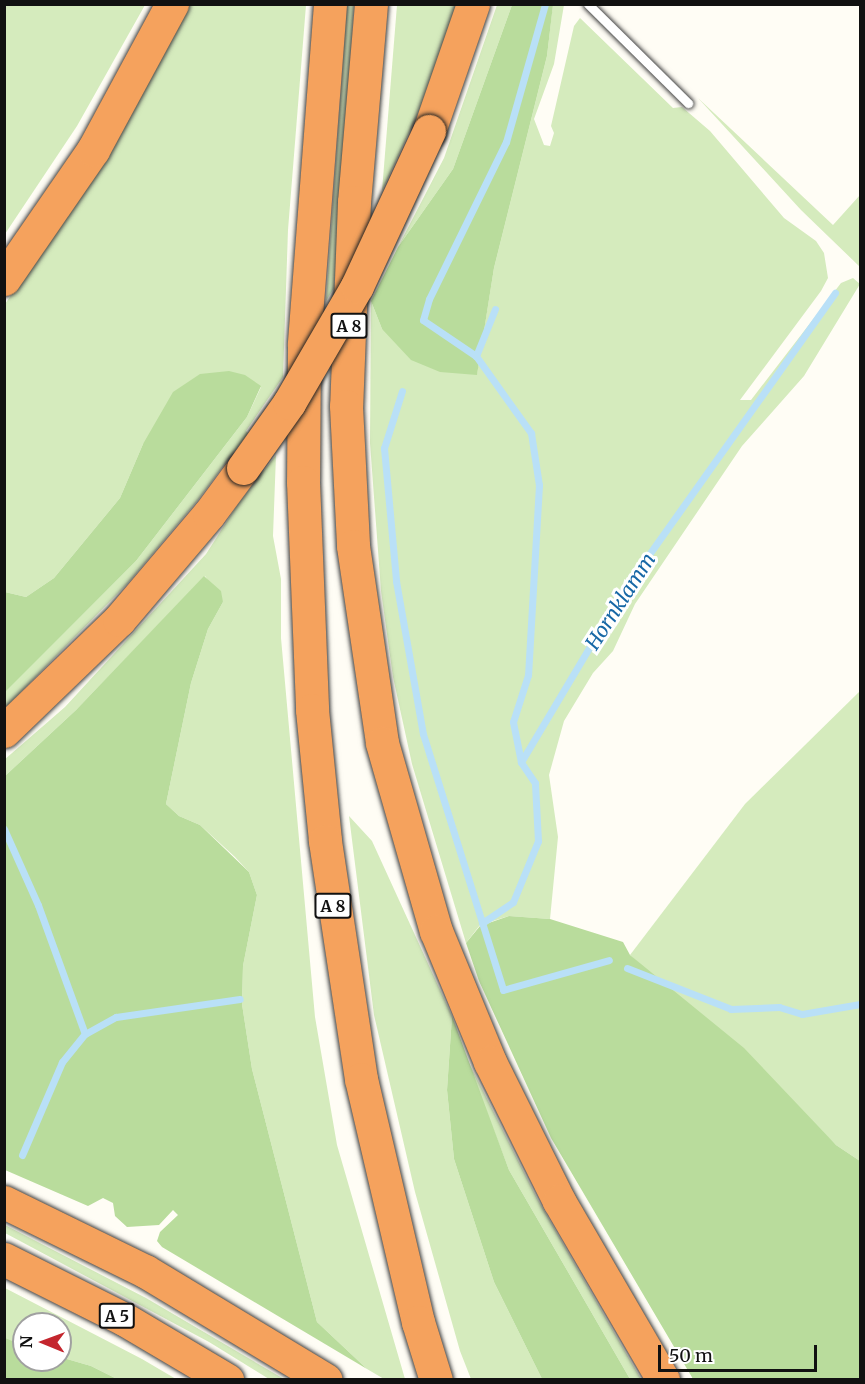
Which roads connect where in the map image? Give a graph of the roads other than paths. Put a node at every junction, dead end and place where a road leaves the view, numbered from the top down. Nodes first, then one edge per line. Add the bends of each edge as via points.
1 (172, 4) edge
2 (330, 4) edge
3 (371, 4) edge
4 (473, 4) edge
5 (588, 4) edge
6 (688, 103) dead end
7 (4, 279) edge
8 (4, 731) edge
9 (4, 1202) edge
10 (4, 1259) edge
11 (227, 1380) edge
12 (326, 1380) edge
13 (436, 1380) edge
14 (663, 1380) edge

1 - 7 highway via 93,150
2 - 13 highway, A 8 via 304,345 304,505 312,710 341,963 361,1079 418,1322
3 - 14 highway, A 8 via 354,202 346,406 353,546 382,743 436,931 490,1062 559,1201
4 - 8 highway, A 8, bridge via 429,131 357,286 289,403 209,514 119,620
5 - 6 lane
9 - 12 highway via 145,1271
10 - 11 highway, A 5 via 124,1319

